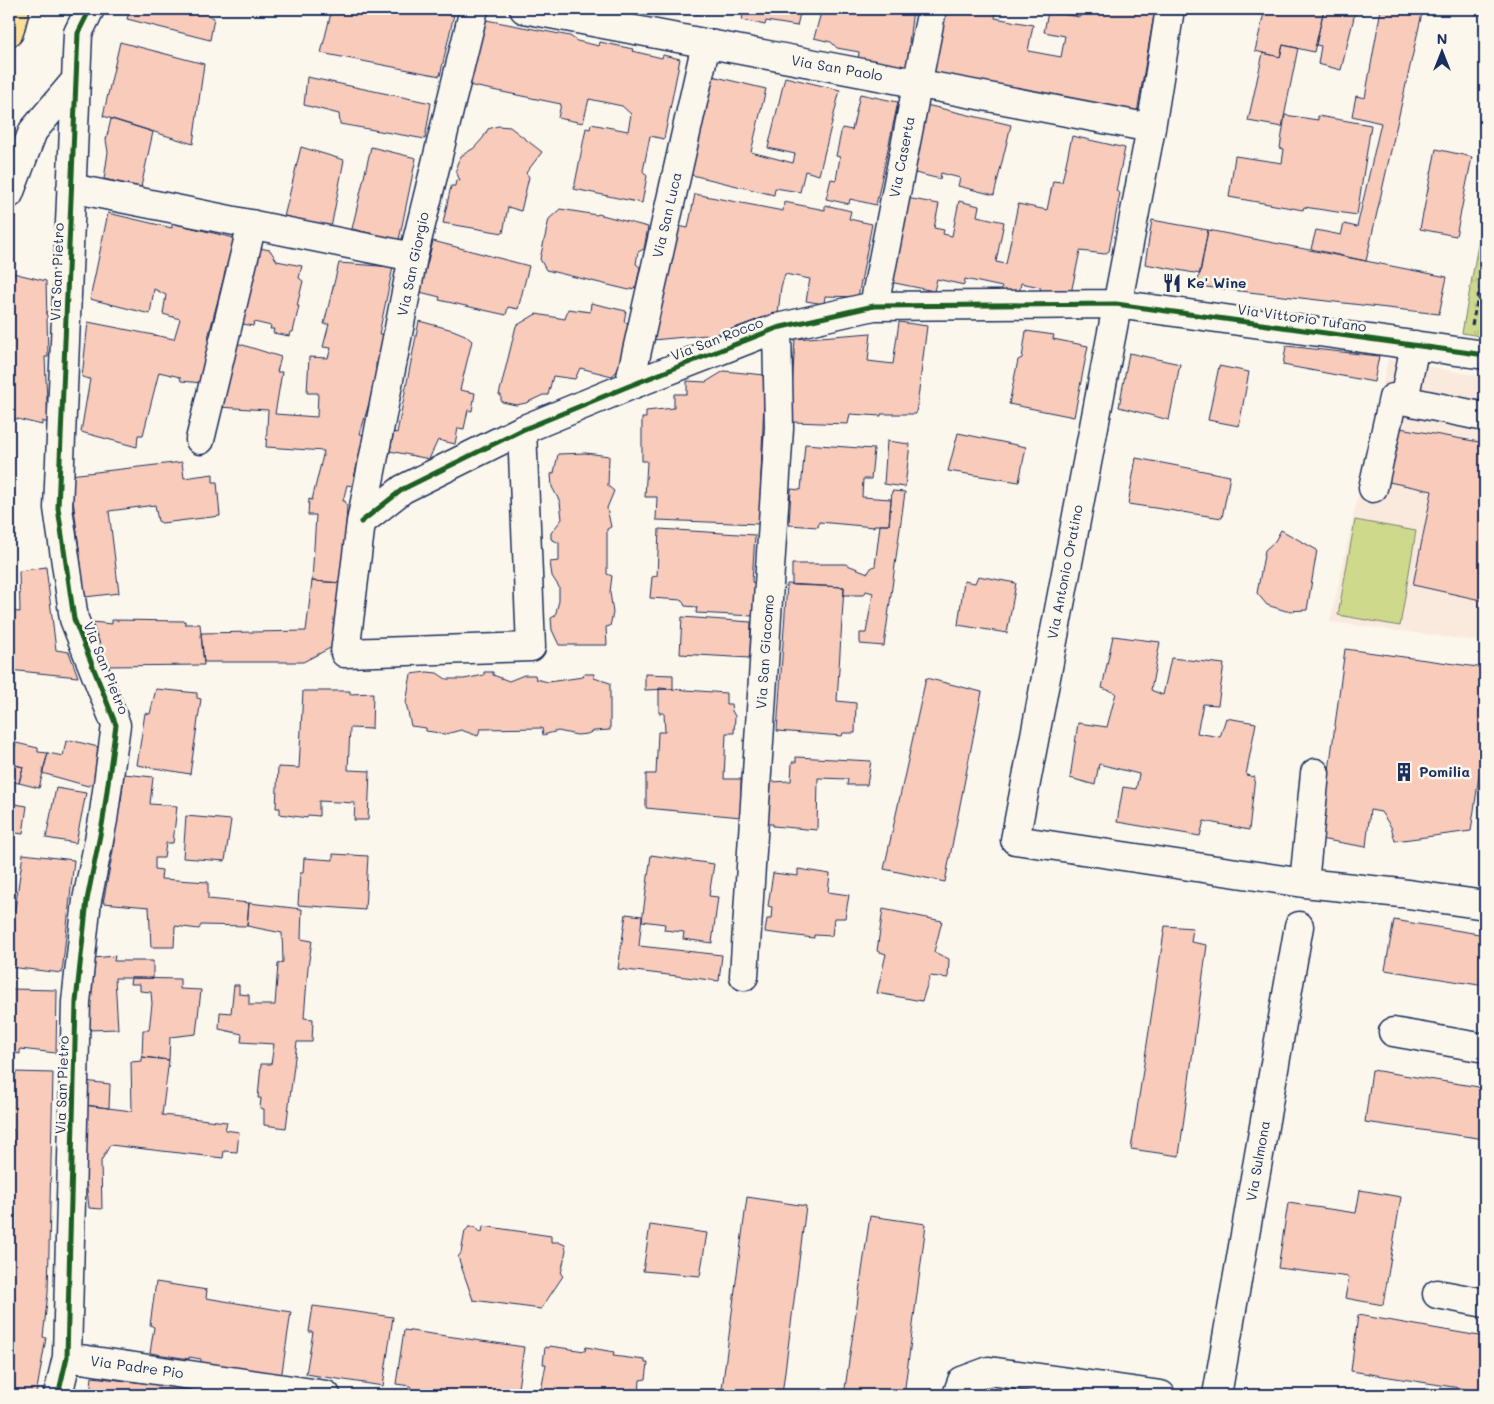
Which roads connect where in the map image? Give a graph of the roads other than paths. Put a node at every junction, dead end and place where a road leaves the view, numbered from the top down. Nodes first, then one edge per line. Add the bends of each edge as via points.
1 (15, 9) edge
2 (90, 9) edge
3 (474, 9) edge
4 (524, 9) edge
5 (932, 9) edge
6 (1170, 9) edge
7 (9, 32) edge
8 (706, 44) junction
9 (76, 80) junction
10 (916, 82) junction
11 (1150, 128) junction
12 (72, 188) junction
13 (9, 194) edge
14 (252, 224) junction
15 (413, 257) junction
16 (1116, 304) junction
17 (874, 306) junction
18 (778, 328) junction
19 (1415, 345) junction
20 (1485, 355) edge
21 (629, 386) junction
22 (1404, 400) junction
23 (1485, 417) edge
24 (522, 430) junction
25 (200, 440) dead end
26 (1373, 488) dead end
27 (361, 522) junction
28 (1315, 773) dead end
29 (1304, 883) junction
30 (1485, 905) edge
31 (1299, 926) dead end
32 (744, 976) dead end
33 (1393, 1032) dead end
34 (1485, 1048) edge
35 (1438, 1294) dead end
36 (1485, 1303) edge
37 (67, 1357) junction
38 (58, 1395) edge
39 (326, 1395) edge
40 (957, 1395) edge
41 (1161, 1395) edge
42 (1217, 1395) edge

1 - 7 main road
2 - 9 street, Via San Pietro via 78,33
3 - 15 street, Via San Giorgio
4 - 8 street, Via San Paolo
5 - 10 street, Via Caserta
6 - 11 street, Via Antonio Oratino
8 - 10 street, Via San Paolo
8 - 21 street, Via San Luca
9 - 12 street, Via San Pietro
9 - 13 street via 33,130
10 - 11 street, Via San Paolo
10 - 17 street, Via Caserta
11 - 16 street, Via Antonio Oratino
12 - 14 street
12 - 37 street, Via San Pietro via 58,508 74,619 116,725 103,820 86,900 76,1002
14 - 15 street
14 - 25 street
15 - 27 street, Via San Giorgio
16 - 17 street, Via San Rocco
16 - 19 street, Via Vittorio Tufano
16 - 29 street, Via Antonio Oratino via 1015,840
17 - 18 street, Via San Rocco
18 - 21 street, Via San Rocco
18 - 32 street, Via San Giacomo via 779,428
19 - 20 street, Via Vittorio Tufano
19 - 22 street
21 - 24 street, Via San Rocco
22 - 23 street
22 - 26 street via 1392,398
24 - 27 street, Via San Rocco via 403,489
24 - 27 street, Via San Giorgio via 531,648 345,653
28 - 29 street
29 - 30 street
31 - 42 street, Via Sulmona
33 - 34 street
35 - 36 street
37 - 38 street, Via San Pietro
37 - 39 street, Via Padre Pio
40 - 41 street via 962,1381 989,1371

